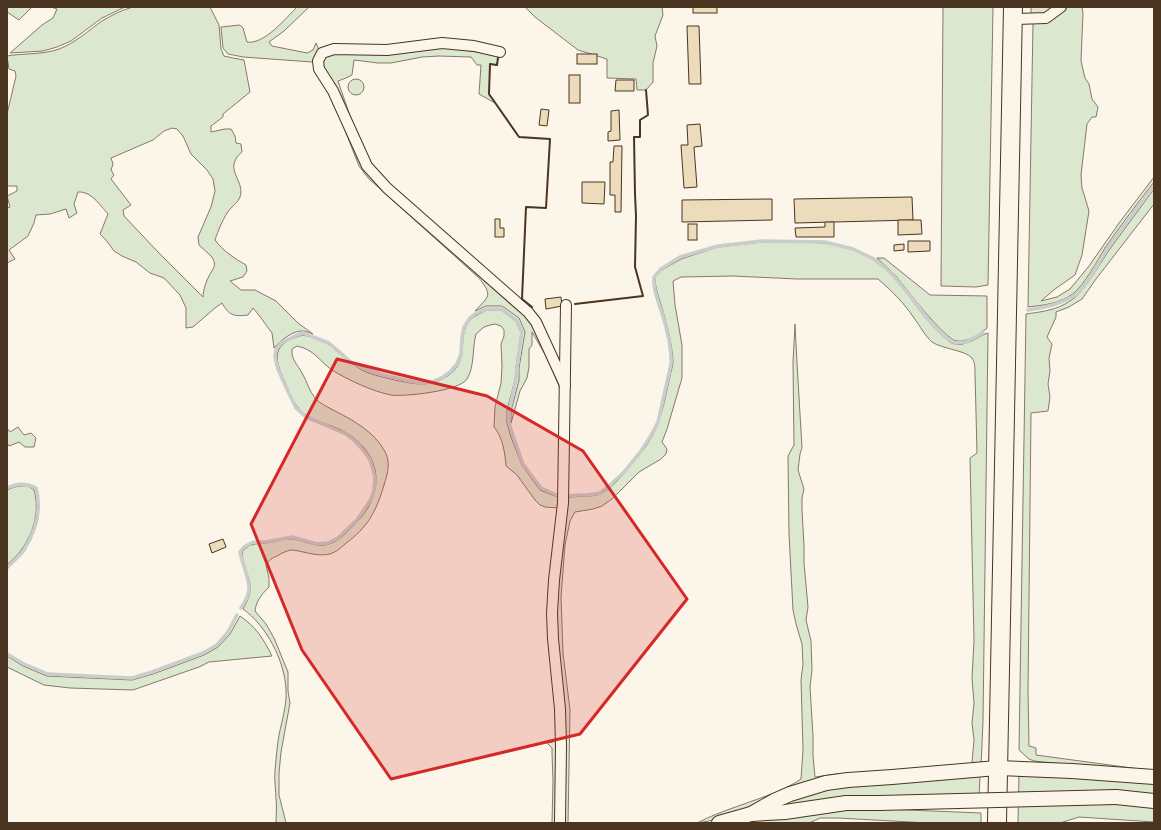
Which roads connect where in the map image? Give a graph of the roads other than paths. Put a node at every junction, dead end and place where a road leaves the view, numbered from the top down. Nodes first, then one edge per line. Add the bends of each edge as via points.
1 (1061, 7) edge
2 (1013, 13) edge
3 (500, 52) dead end
4 (566, 305) dead end
5 (565, 385) junction
6 (997, 768) junction
7 (1154, 777) edge
8 (1154, 801) edge
9 (751, 814) junction
10 (560, 823) edge
11 (719, 823) edge
12 (996, 823) edge

1 - 2 street via 1046,18
2 - 6 highway
3 - 5 street via 442,43 387,50 334,49 322,53 318,62 319,69 333,91 367,166 387,188 528,312 536,322
4 - 5 street
5 - 10 street via 563,503 552,613 560,709
6 - 7 street
6 - 9 street via 826,784 790,794
6 - 12 highway
8 - 9 street, bridge via 1116,797 846,803
9 - 11 street

